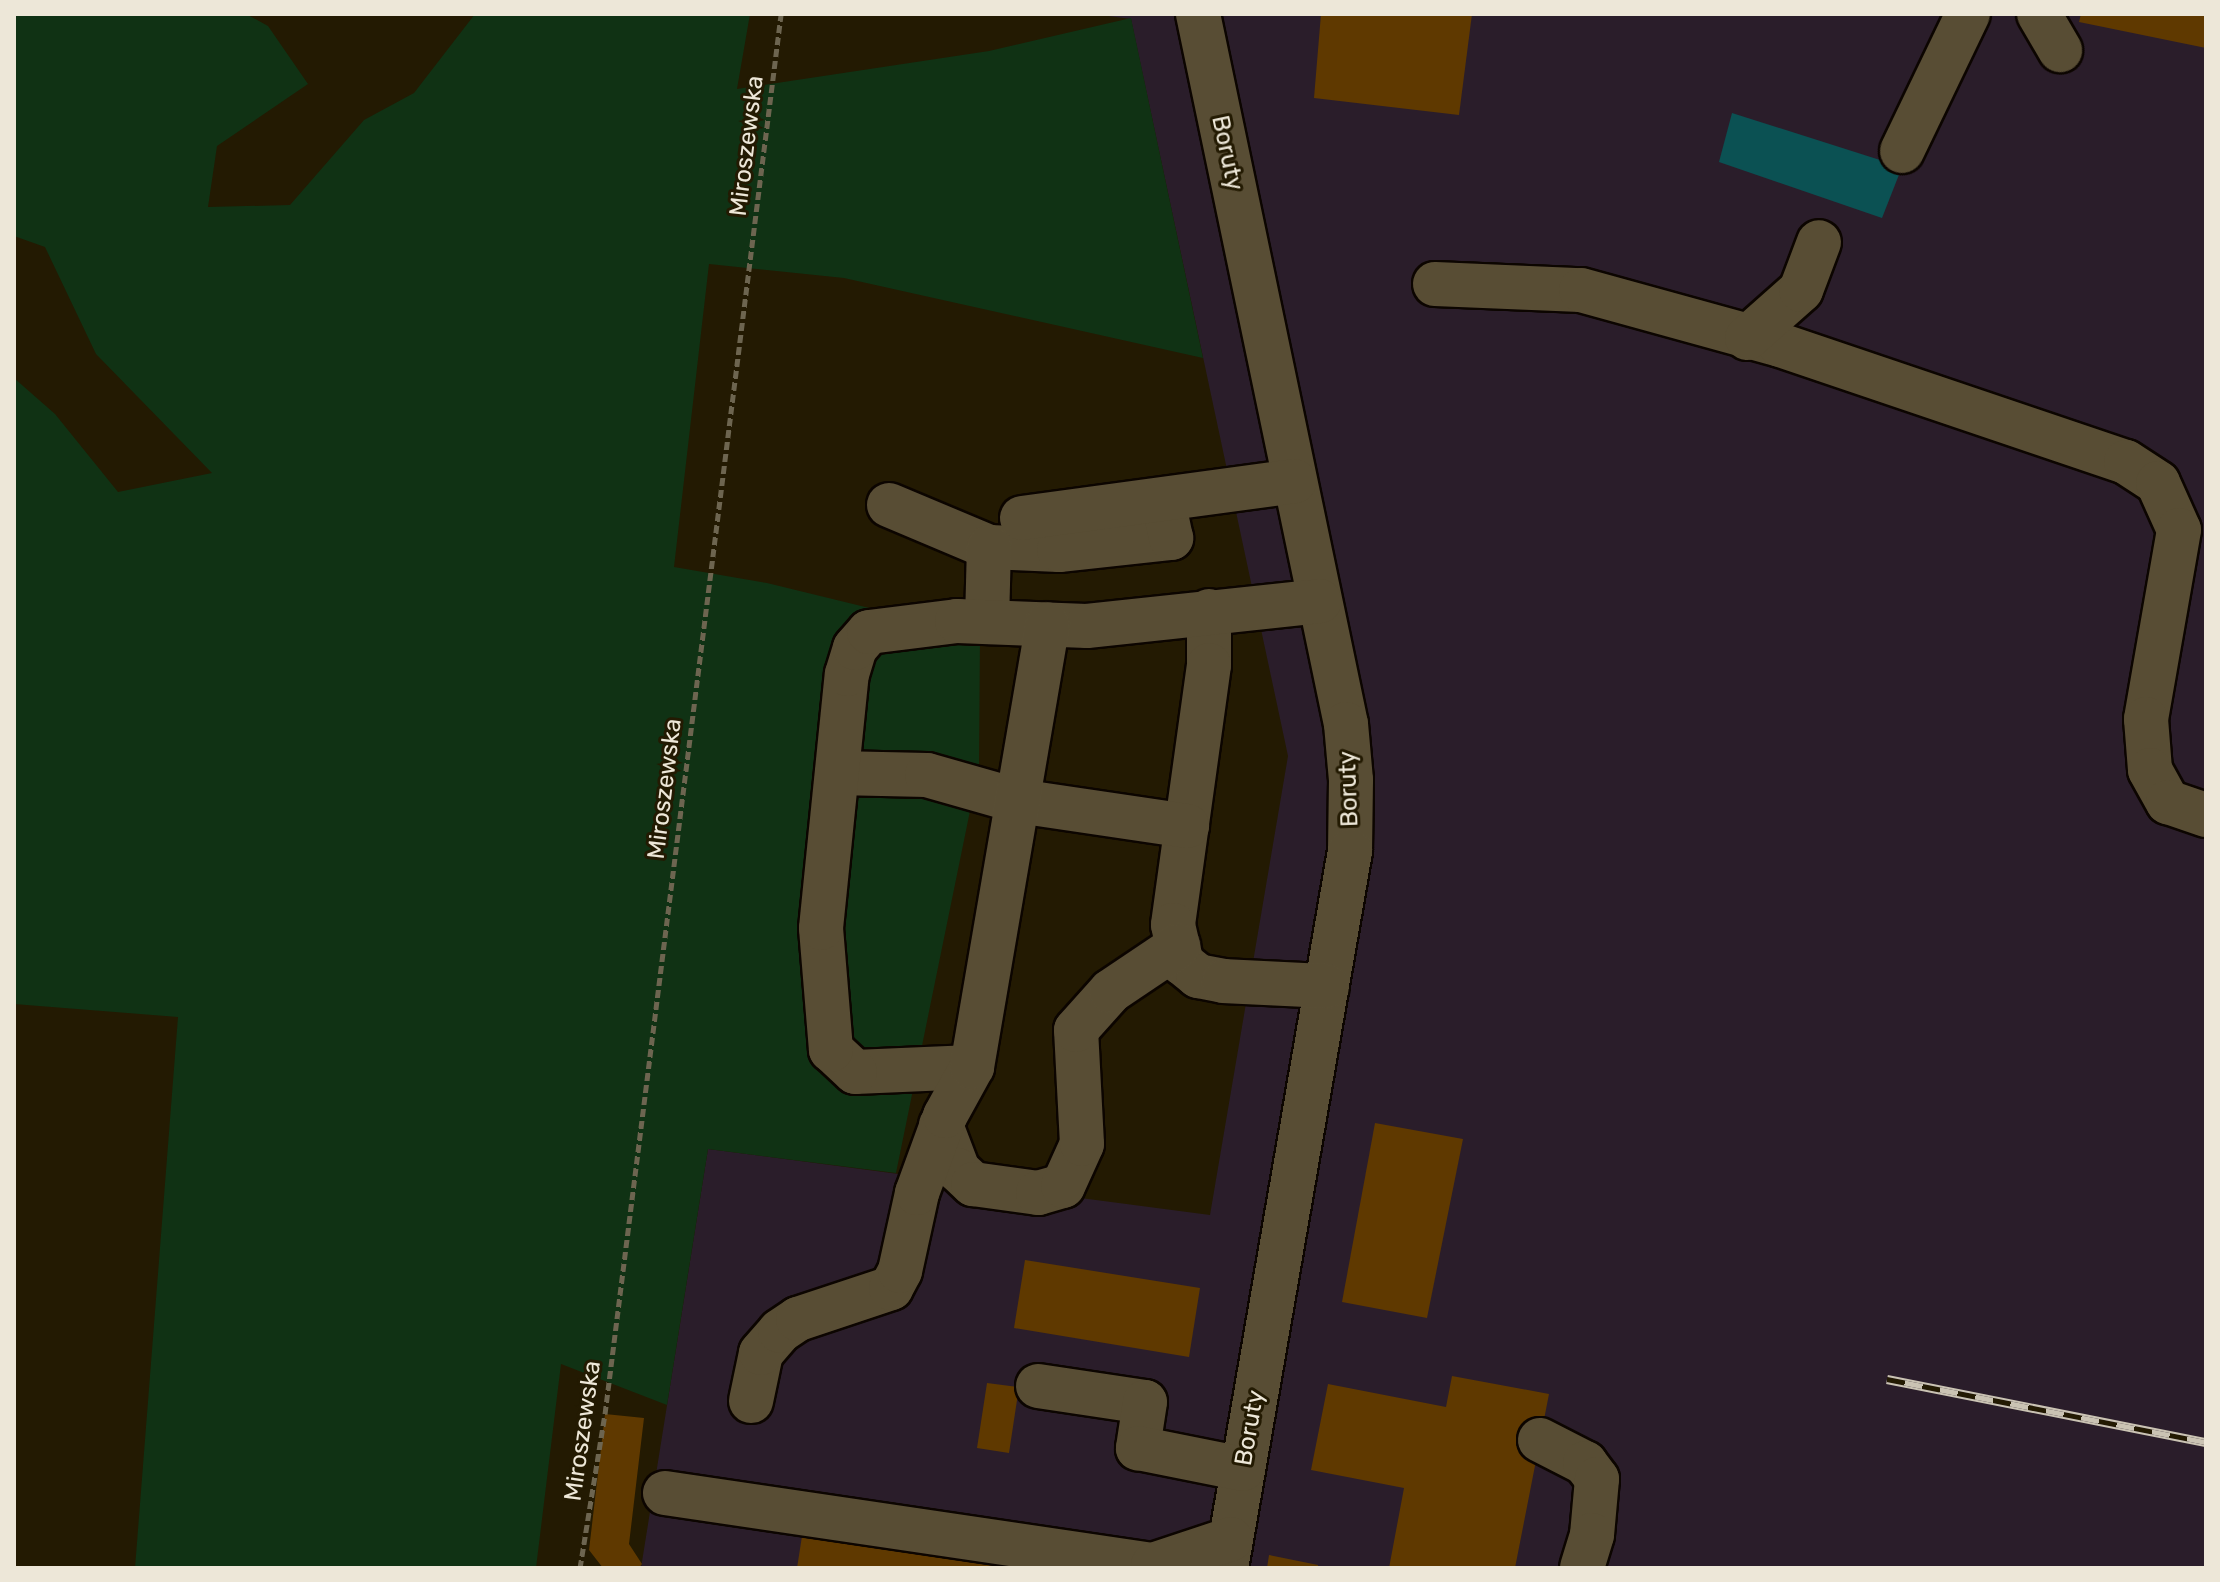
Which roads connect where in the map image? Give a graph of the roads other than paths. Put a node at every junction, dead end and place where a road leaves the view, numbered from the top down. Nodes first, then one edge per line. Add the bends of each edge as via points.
1 (1198, 14) edge
2 (1968, 14) edge
3 (1902, 151) dead end
4 (1819, 242) dead end
5 (1435, 284) dead end
6 (1747, 338) junction
7 (1295, 481) junction
8 (1163, 500) junction
9 (889, 505) dead end
10 (1022, 518) dead end
11 (989, 547) junction
12 (1320, 601) junction
13 (1209, 611) junction
14 (987, 622) junction
15 (1048, 624) junction
16 (837, 773) junction
17 (1018, 801) junction
18 (2206, 815) edge
19 (1187, 826) junction
20 (1178, 946) junction
21 (1327, 986) junction
22 (972, 1067) junction
23 (941, 1125) junction
24 (1038, 1386) dead end
25 (751, 1401) dead end
26 (1540, 1440) dead end
27 (1243, 1469) junction
28 (665, 1493) dead end
29 (1228, 1554) edge
30 (1582, 1568) edge

1 - 7 street, Boruty
2 - 3 street
4 - 6 street via 1801,290
5 - 6 street via 1581,290
6 - 18 street via 2126,462 2158,483 2173,506 2179,530 2146,719 2150,770 2168,802
7 - 8 street
7 - 12 street, Boruty
8 - 10 street
8 - 11 street via 1171,538 1059,550
9 - 11 street
11 - 14 street
12 - 13 street
12 - 21 street, Boruty via 1346,724 1351,780 1350,851
13 - 15 street via 1087,626
13 - 19 street via 1209,665
14 - 15 street
14 - 16 street via 869,632 855,648 847,674
15 - 17 street
16 - 17 street via 927,775
16 - 22 street via 821,928 831,1050 855,1072
17 - 19 street
17 - 22 street
19 - 20 street via 1173,925
20 - 21 street via 1182,963 1198,976
20 - 23 street via 1111,991 1076,1030 1082,1144 1063,1186 1038,1193 973,1184 958,1170
21 - 27 street, Boruty
22 - 23 street
23 - 25 street via 891,1288 798,1319 780,1331 761,1353
24 - 27 street via 1145,1402 1138,1448
26 - 30 street via 1585,1463 1597,1479 1592,1535
27 - 29 street, Boruty
28 - 29 street via 1153,1565

